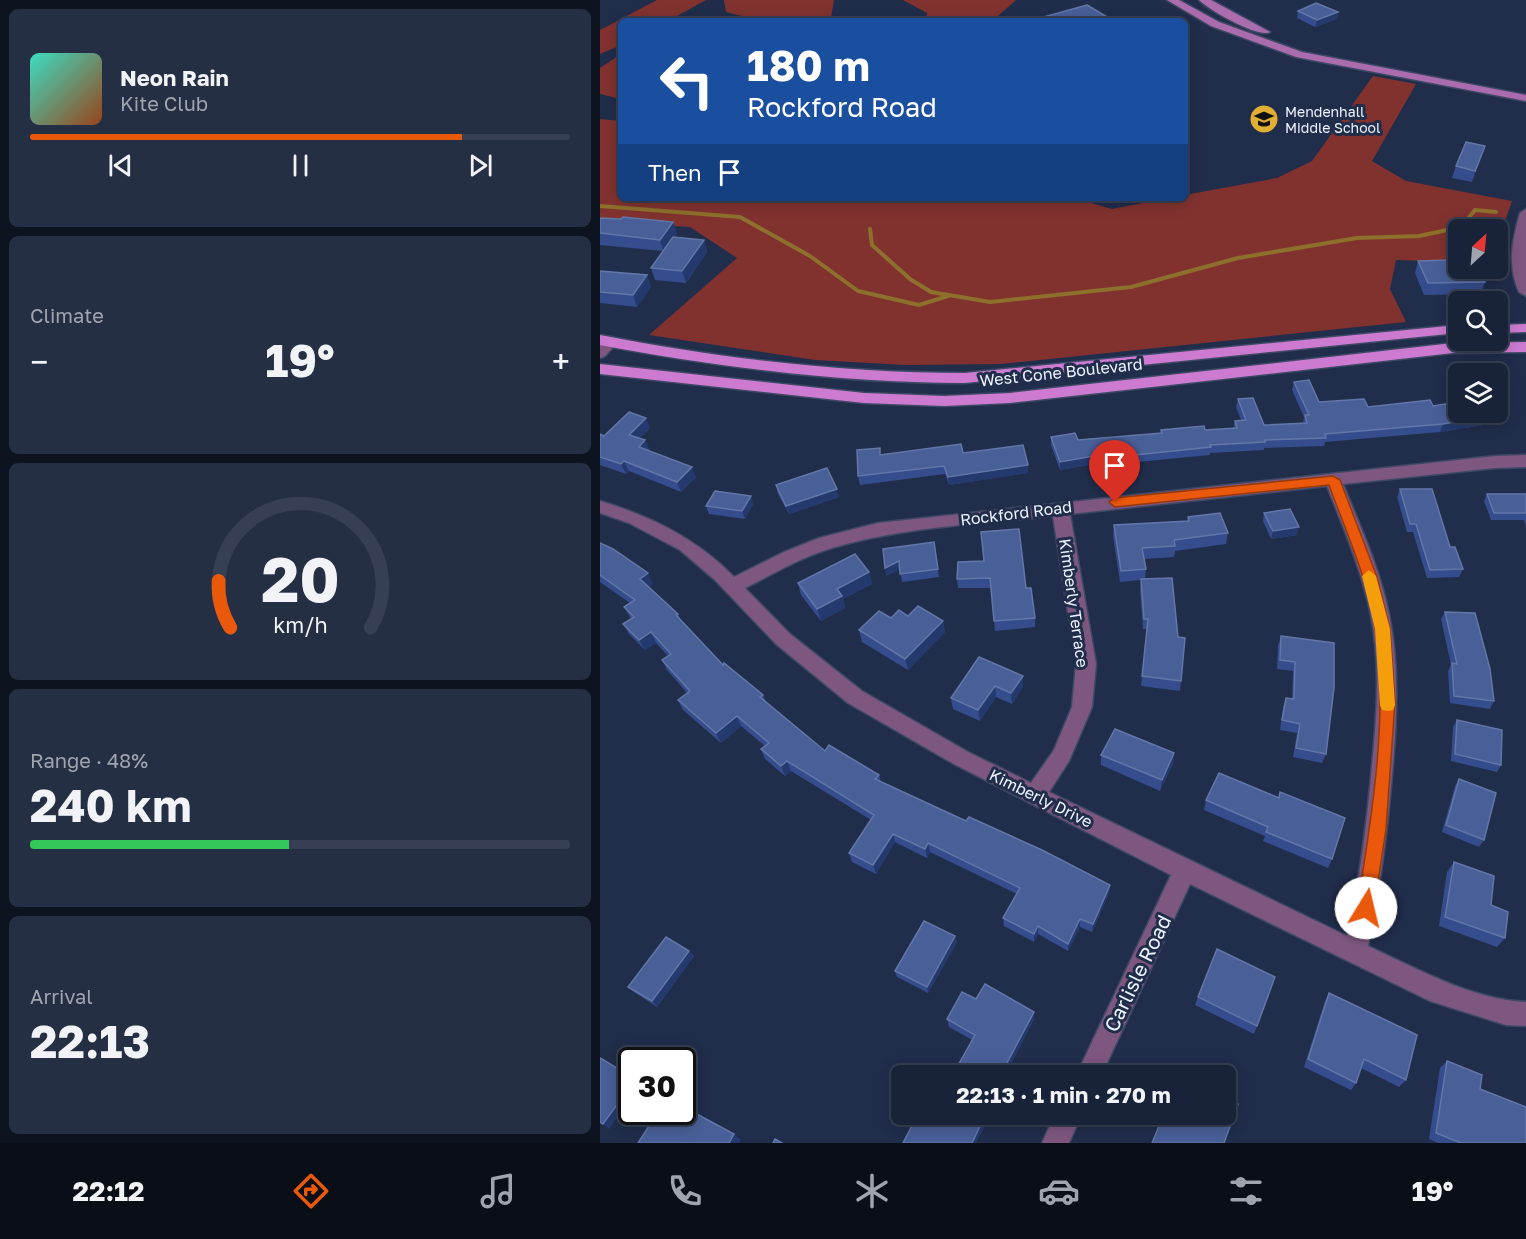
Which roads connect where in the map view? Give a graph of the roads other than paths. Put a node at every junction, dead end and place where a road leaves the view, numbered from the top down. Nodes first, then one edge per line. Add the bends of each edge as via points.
1 (1172, 0) edge
2 (1204, 0) edge
3 (1357, 65) junction
4 (1526, 98) edge
5 (1526, 213) edge
6 (1526, 292) edge
7 (1526, 328) edge
8 (1508, 329) edge
9 (1448, 330) edge
10 (604, 345) edge
11 (1526, 347) edge
12 (600, 369) edge
13 (1526, 461) edge
14 (1333, 480) junction
15 (600, 507) edge
16 (1060, 508) junction
17 (732, 586) junction
18 (1035, 795) junction
19 (1184, 870) junction
20 (1355, 951) junction
21 (1526, 1014) edge
22 (1093, 1065) edge
23 (1064, 1125) edge
24 (1055, 1143) edge

1 - 3 street via 1215,24 1268,45 1329,62
2 - 3 street via 1277,38
3 - 4 street
5 - 6 street via 1516,256
7 - 8 main road
9 - 10 main road, West Cone Boulevard via 965,378 911,379
11 - 12 main road, West Cone Boulevard via 1453,348 1010,398 944,401 864,398
13 - 14 street, Rockford Road
14 - 16 street, Rockford Road
14 - 20 street via 1383,629 1388,702 1378,829
15 - 17 street, Kimberly Drive via 635,519 686,545
16 - 17 street, Rockford Road via 878,530 790,556
16 - 18 street, Kimberly Terrace via 1086,664 1082,706 1062,755
17 - 18 street, Kimberly Drive via 783,639 855,697
18 - 19 street, Kimberly Drive
19 - 20 street, Kimberly Drive
19 - 22 street, Carlisle Road
20 - 21 street, Kimberly Drive via 1439,992 1506,1013
23 - 24 street

